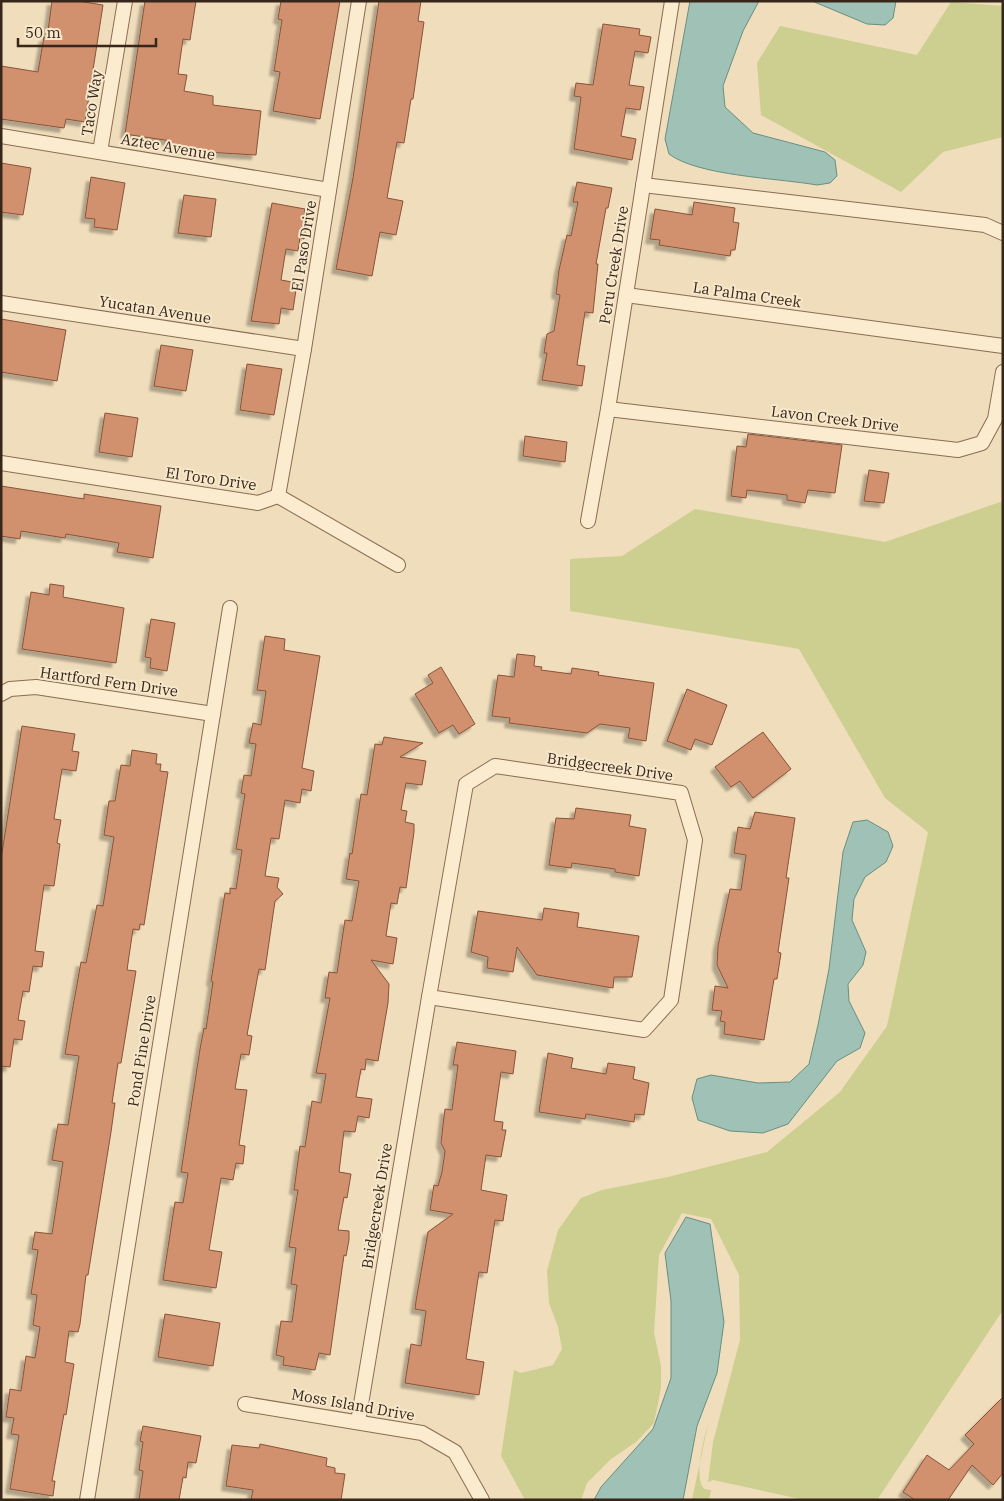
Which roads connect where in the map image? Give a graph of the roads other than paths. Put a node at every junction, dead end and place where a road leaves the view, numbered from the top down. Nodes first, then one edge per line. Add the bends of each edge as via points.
1 (125, 1) edge
2 (359, 1) edge
3 (671, 7) edge
4 (1, 136) edge
5 (100, 152) junction
6 (643, 185) junction
7 (329, 190) junction
8 (1003, 233) edge
9 (626, 295) junction
10 (1, 303) edge
11 (1003, 346) edge
12 (304, 349) junction
13 (1003, 372) edge
14 (608, 409) junction
15 (1, 463) edge
16 (278, 496) junction
17 (588, 521) dead end
18 (398, 565) dead end
19 (230, 608) dead end
20 (1, 694) edge
21 (213, 714) junction
22 (428, 997) junction
23 (245, 1404) dead end
24 (358, 1422) junction
25 (87, 1500) edge
26 (482, 1500) edge

1 - 5 street, Taco Way
2 - 7 street, El Paso Drive
3 - 6 street, Peru Creek Drive
4 - 5 street, Aztec Avenue
5 - 7 street, Aztec Avenue
6 - 8 street via 985,225
6 - 9 street, Peru Creek Drive
7 - 12 street, El Paso Drive
9 - 11 street, La Palma Creek
9 - 14 street, Peru Creek Drive
10 - 12 street, Yucatan Avenue
12 - 16 street, El Paso Drive
13 - 14 street, Lavon Creek Drive via 995,419 982,443 958,450
14 - 17 street, Peru Creek Drive
15 - 16 street, El Toro Drive via 258,503
16 - 18 street
19 - 21 street, Pond Pine Drive
20 - 21 street, Hartford Fern Drive via 10,689 36,687
21 - 25 street, Pond Pine Drive
22 - 22 street, Bridgecreek Drive via 644,1030 671,1000 696,840 681,793 495,766 466,784
22 - 24 street, Bridgecreek Drive
23 - 24 street, Moss Island Drive
24 - 26 street, Moss Island Drive via 422,1433 456,1452

